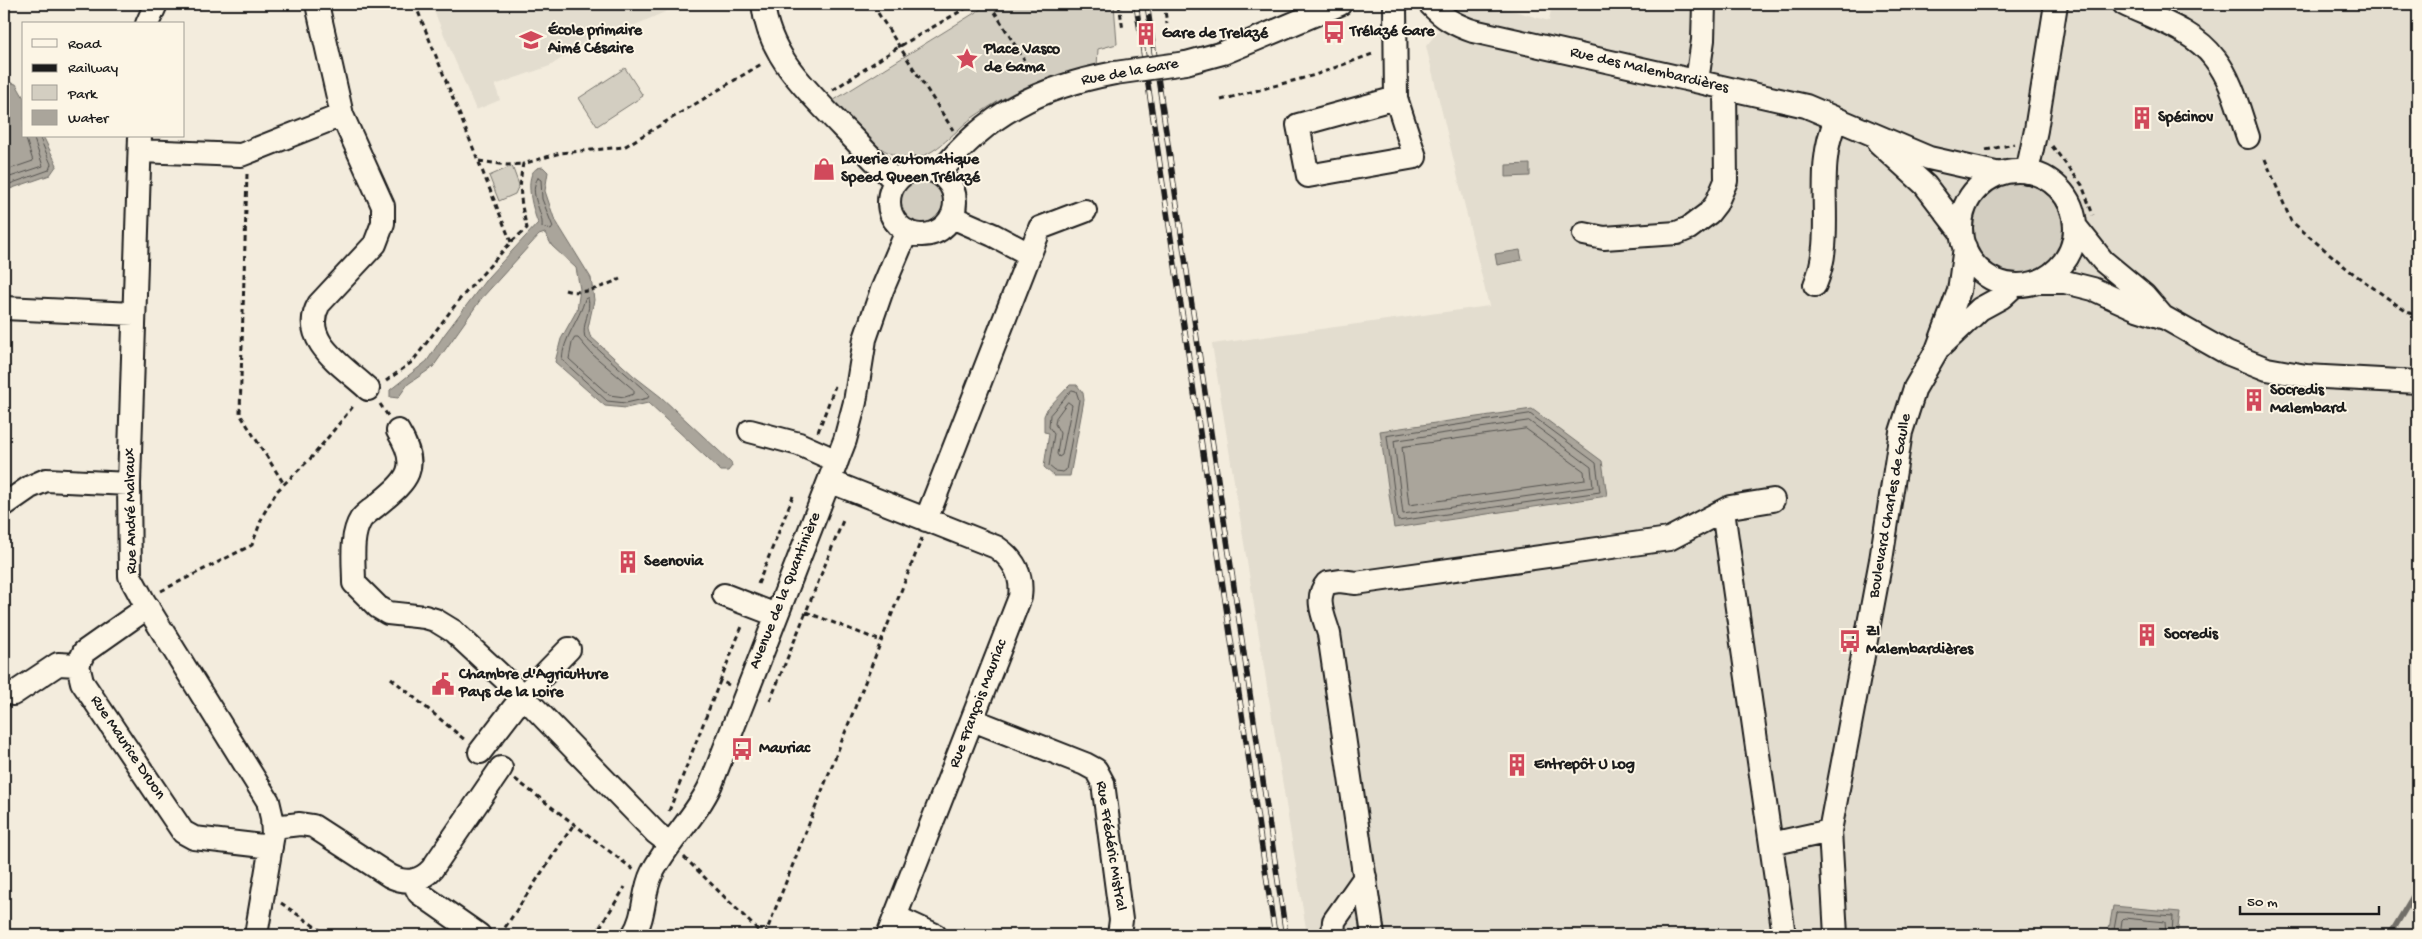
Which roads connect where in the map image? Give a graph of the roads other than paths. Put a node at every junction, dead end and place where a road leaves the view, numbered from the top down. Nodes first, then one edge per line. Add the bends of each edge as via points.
1 (156, 4) edge
2 (317, 4) edge
3 (763, 4) edge
4 (1340, 4) edge
5 (1430, 4) edge
6 (1704, 4) edge
7 (2056, 4) edge
8 (2124, 4) edge
9 (1400, 5) edge
10 (147, 22) edge
11 (1697, 81) junction
12 (1725, 88) junction
13 (1396, 98) junction
14 (342, 115) junction
15 (1836, 120) junction
16 (1871, 135) junction
17 (2248, 136) dead end
18 (140, 144) edge
19 (2027, 172) junction
20 (940, 173) junction
21 (2000, 174) junction
22 (895, 181) junction
23 (1085, 211) dead end
24 (952, 217) junction
25 (2085, 222) junction
26 (907, 231) junction
27 (1584, 234) dead end
28 (1963, 240) junction
29 (1029, 254) junction
30 (2038, 282) junction
31 (1815, 285) dead end
32 (2015, 285) junction
33 (4, 308) edge
34 (134, 314) junction
35 (2165, 318) junction
36 (1937, 350) junction
37 (2418, 382) edge
38 (370, 391) road end
39 (398, 431) road end
40 (750, 431) dead end
41 (837, 461) junction
42 (829, 481) junction
43 (129, 484) junction
44 (1773, 500) dead end
45 (4, 505) edge
46 (1723, 511) junction
47 (925, 528) junction
48 (724, 596) dead end
49 (145, 604) junction
50 (776, 615) junction
51 (569, 649) dead end
52 (78, 664) junction
53 (14, 694) dead end
54 (523, 696) junction
55 (973, 720) junction
56 (480, 752) dead end
57 (501, 768) dead end
58 (1830, 831) junction
59 (272, 837) junction
60 (670, 843) junction
61 (1770, 844) junction
62 (1365, 877) junction
63 (413, 881) junction
64 (892, 926) edge
65 (256, 935) edge
66 (479, 935) edge
67 (633, 935) edge
68 (935, 935) edge
69 (1119, 935) edge
70 (1333, 935) edge
71 (1373, 935) edge
72 (1784, 935) edge
73 (1836, 935) edge

1 - 10 street
2 - 14 street
3 - 22 street via 767,26 778,53 794,76
4 - 20 street, Rue de la Gare, bridge via 1223,52 1186,63 1070,83 1012,108 966,142
5 - 11 street, Rue des Malembardières via 1442,17 1473,31
6 - 11 street
7 - 19 street
8 - 17 street via 2179,30 2204,46 2224,73
9 - 13 street via 1395,44
11 - 12 street, Rue des Malembardières
12 - 15 street, Rue des Malembardières via 1806,106
12 - 27 street via 1726,181 1709,213 1677,233 1604,238
13 - 13 street via 1415,157 1308,176 1298,125
14 - 18 street via 241,155
14 - 38 street via 381,198 384,223 375,244 319,304 312,325 319,342
15 - 16 street, Rue des Malembardières
15 - 31 street via 1826,144 1823,261
16 - 21 street, Rue des Malembardières via 1946,164
16 - 28 street, Rue des Malembardières via 1925,185
18 - 34 street, Rue André Malraux
19 - 21 street
19 - 25 street via 2058,187
20 - 22 street via 926,168 916,169
20 - 24 street via 954,193
21 - 28 street via 1983,183 1970,196 1963,214
22 - 26 street via 889,197 890,209 894,220
23 - 29 street via 1040,228
24 - 26 street via 934,233 920,235
24 - 29 street
25 - 30 street via 2066,261
25 - 35 street via 2102,261 2144,295
26 - 41 street, Avenue de la Quantinière via 865,340 855,402
28 - 32 street via 1970,258 1982,272 1997,281
28 - 36 street, Boulevard Charles de Gaulle via 1959,291
29 - 47 street
30 - 32 street
30 - 35 street via 2080,284
32 - 36 street, Boulevard Charles de Gaulle via 1980,310
33 - 34 street
34 - 43 street, Rue André Malraux
35 - 37 street via 2227,353 2267,369 2306,376
36 - 58 street, Boulevard Charles de Gaulle via 1915,388 1901,432 1882,560
39 - 54 street via 410,454 408,473 404,482 362,518 355,532 354,583 388,613 425,617 444,624
40 - 41 street via 799,444
41 - 42 street, Avenue de la Quantinière
42 - 47 street, Rue François Mauriac
42 - 50 street, Avenue de la Quantinière
43 - 45 street via 46,480
43 - 49 street, Rue André Malraux via 130,576
44 - 46 street
46 - 61 street
46 - 62 street via 1669,539 1356,583 1327,583 1321,590 1320,603 1329,634
47 - 55 street, Rue François Mauriac via 996,547 1011,560 1020,577 1020,597
48 - 50 street
49 - 52 street via 89,647
49 - 59 street, Rue André Malraux via 264,793 271,810
50 - 60 street, Avenue de la Quantinière via 706,796
51 - 54 street
52 - 53 street via 58,664
52 - 59 street, Rue Maurice Druon via 82,682 183,832 194,838
54 - 56 street
54 - 60 street via 656,833
55 - 64 street, Rue François Mauriac
55 - 69 street, Rue Frédéric Mistral via 1085,764 1100,776 1121,920
57 - 63 street via 432,869
58 - 61 street
58 - 73 street, Boulevard Charles de Gaulle
59 - 63 street, Rue Maurice Druon via 300,824 313,826 397,880
59 - 65 street, Rue André Malraux
60 - 67 street, Avenue de la Quantinière via 648,882 641,919
61 - 72 street
62 - 70 street via 1334,921
62 - 71 street
63 - 66 street via 419,893
64 - 68 street

